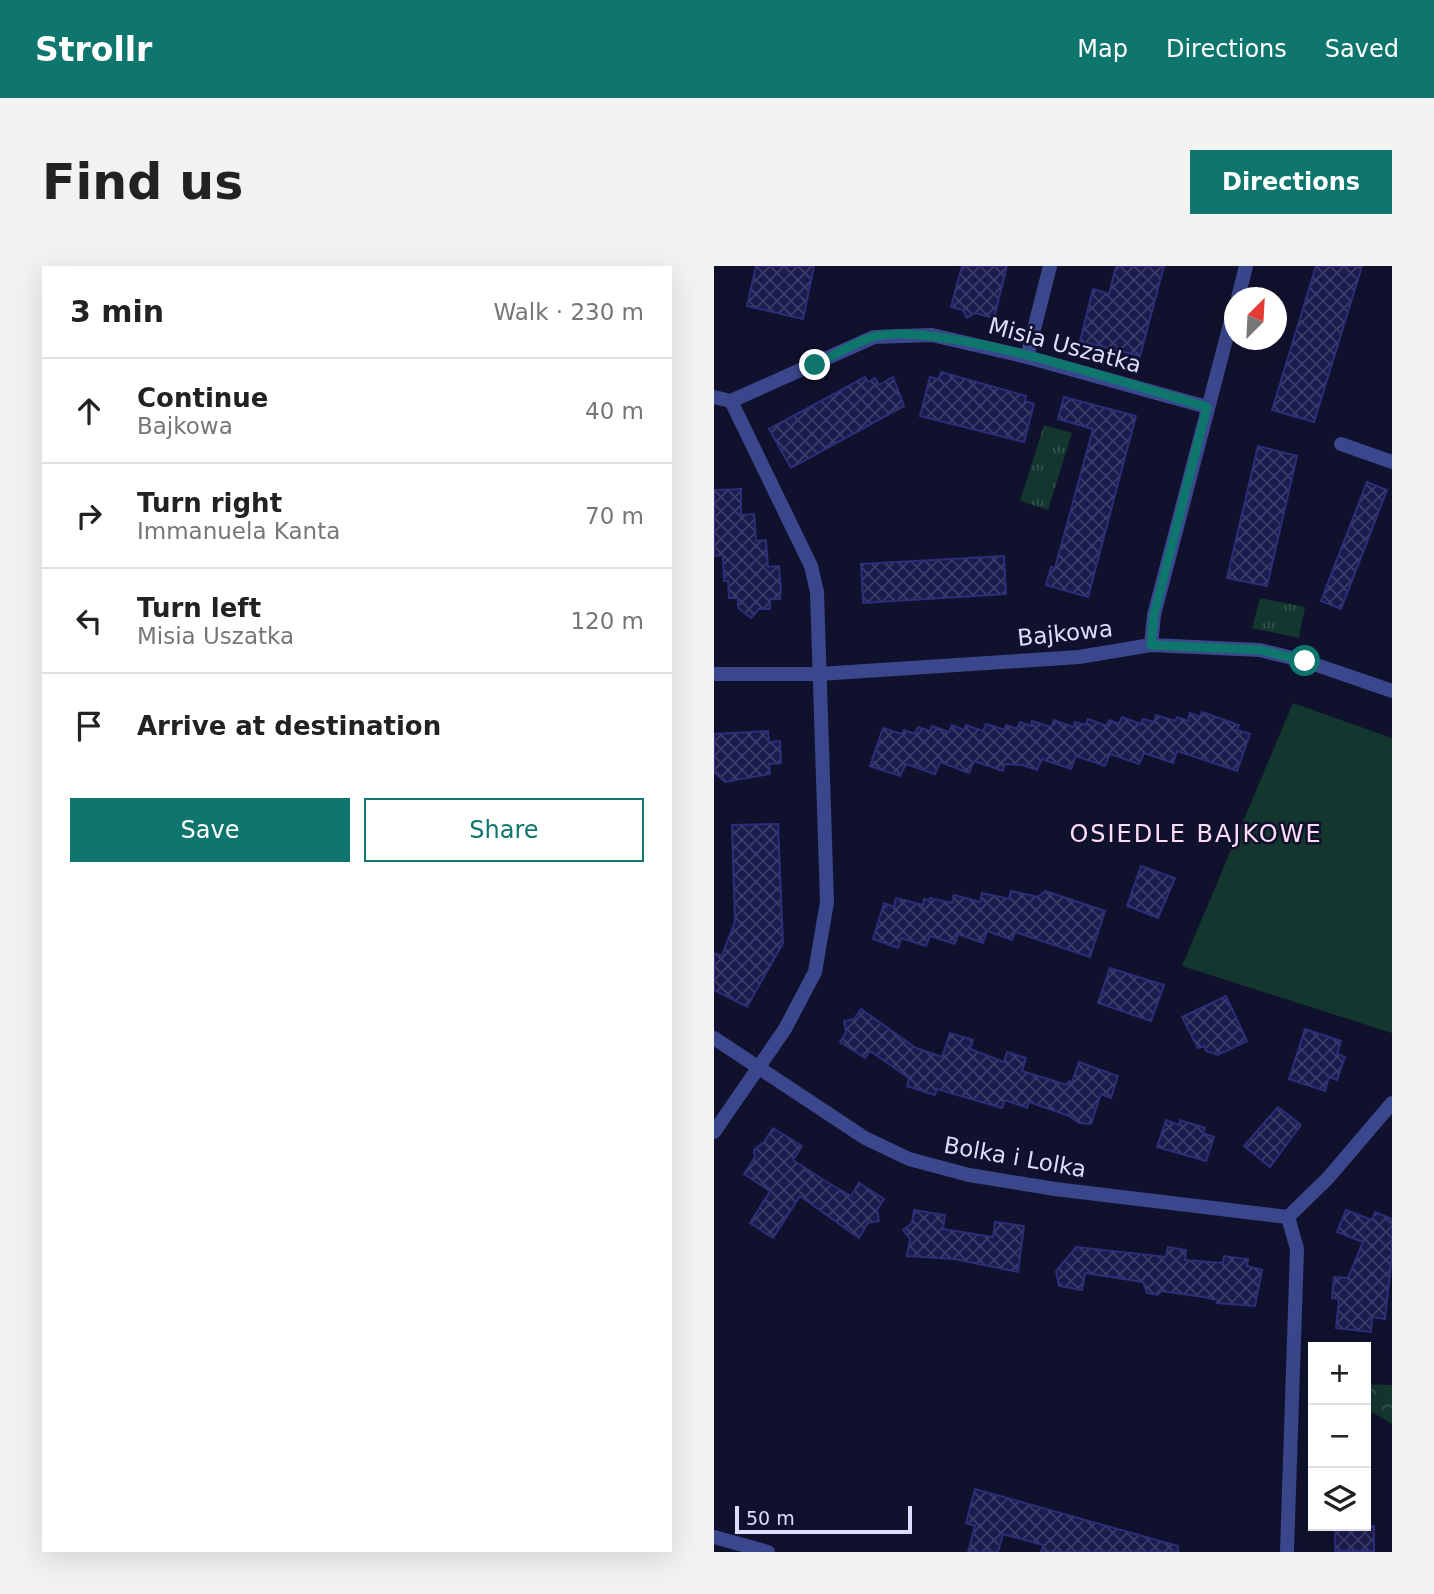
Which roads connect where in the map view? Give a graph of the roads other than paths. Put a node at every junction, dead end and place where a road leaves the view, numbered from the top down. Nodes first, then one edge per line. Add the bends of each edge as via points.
1 (1050, 266) edge
2 (1246, 266) edge
3 (1241, 287) edge
4 (1224, 345) edge
5 (1027, 358) junction
6 (714, 397) edge
7 (731, 401) junction
8 (1207, 407) junction
9 (1341, 444) dead end
10 (1392, 462) edge
11 (1151, 645) junction
12 (714, 674) edge
13 (819, 674) junction
14 (1392, 691) edge
15 (714, 1038) edge
16 (760, 1066) junction
17 (1392, 1103) edge
18 (714, 1132) edge
19 (1288, 1217) junction
20 (714, 1537) edge
21 (768, 1552) edge
22 (1287, 1552) edge

1 - 5 street
2 - 3 street
4 - 8 street
5 - 7 street, Misia Uszatka via 932,335 874,337
5 - 8 street, Misia Uszatka
6 - 7 street
7 - 13 street via 811,566 817,592
8 - 11 street via 1154,615
9 - 10 street
11 - 13 street, Bajkowa via 1079,657
11 - 14 street, Bajkowa via 1261,650
12 - 13 street, Bajkowa
13 - 16 street via 827,902 815,972
15 - 16 street, Bolka i Lolka
16 - 18 street
16 - 19 street, Bolka i Lolka via 865,1138 909,1159 969,1175 1055,1189
17 - 19 street
19 - 22 street via 1297,1249
20 - 21 street

